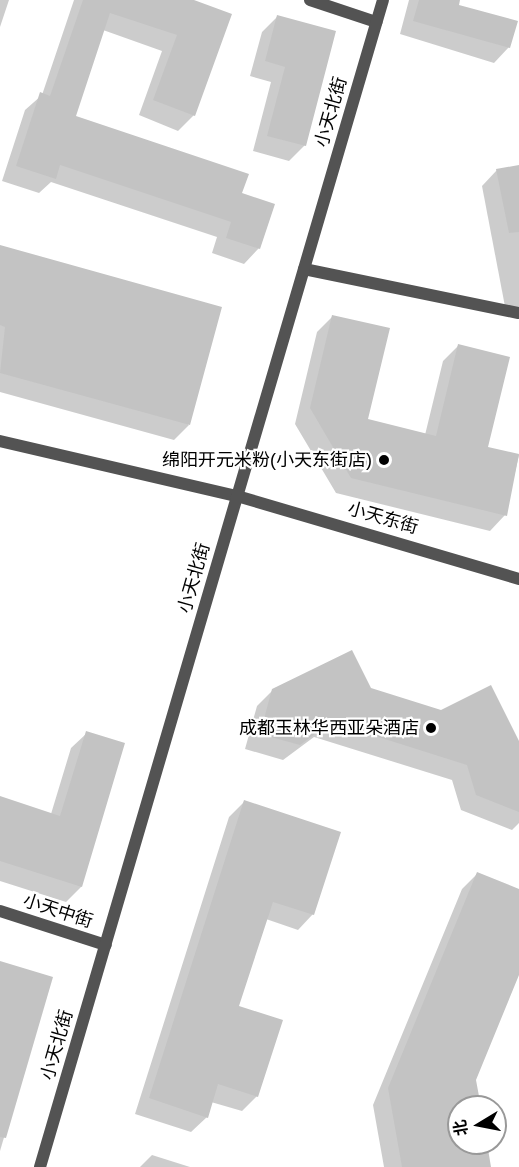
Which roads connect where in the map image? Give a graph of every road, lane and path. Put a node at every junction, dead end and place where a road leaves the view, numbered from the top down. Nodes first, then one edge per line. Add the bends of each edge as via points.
1 (310, 0) edge
2 (382, 0) edge
3 (376, 22) junction
4 (304, 269) junction
5 (519, 313) edge
6 (0, 441) edge
7 (237, 496) junction
8 (519, 579) edge
9 (0, 911) edge
10 (106, 945) junction
11 (40, 1167) edge

1 - 3 street
2 - 3 street, 小天北街
3 - 4 street, 小天北街
4 - 5 street
4 - 7 street, 小天北街
6 - 7 street, 小天东街
7 - 8 street, 小天东街
7 - 10 street, 小天北街
9 - 10 street, 小天中街
10 - 11 street, 小天北街

